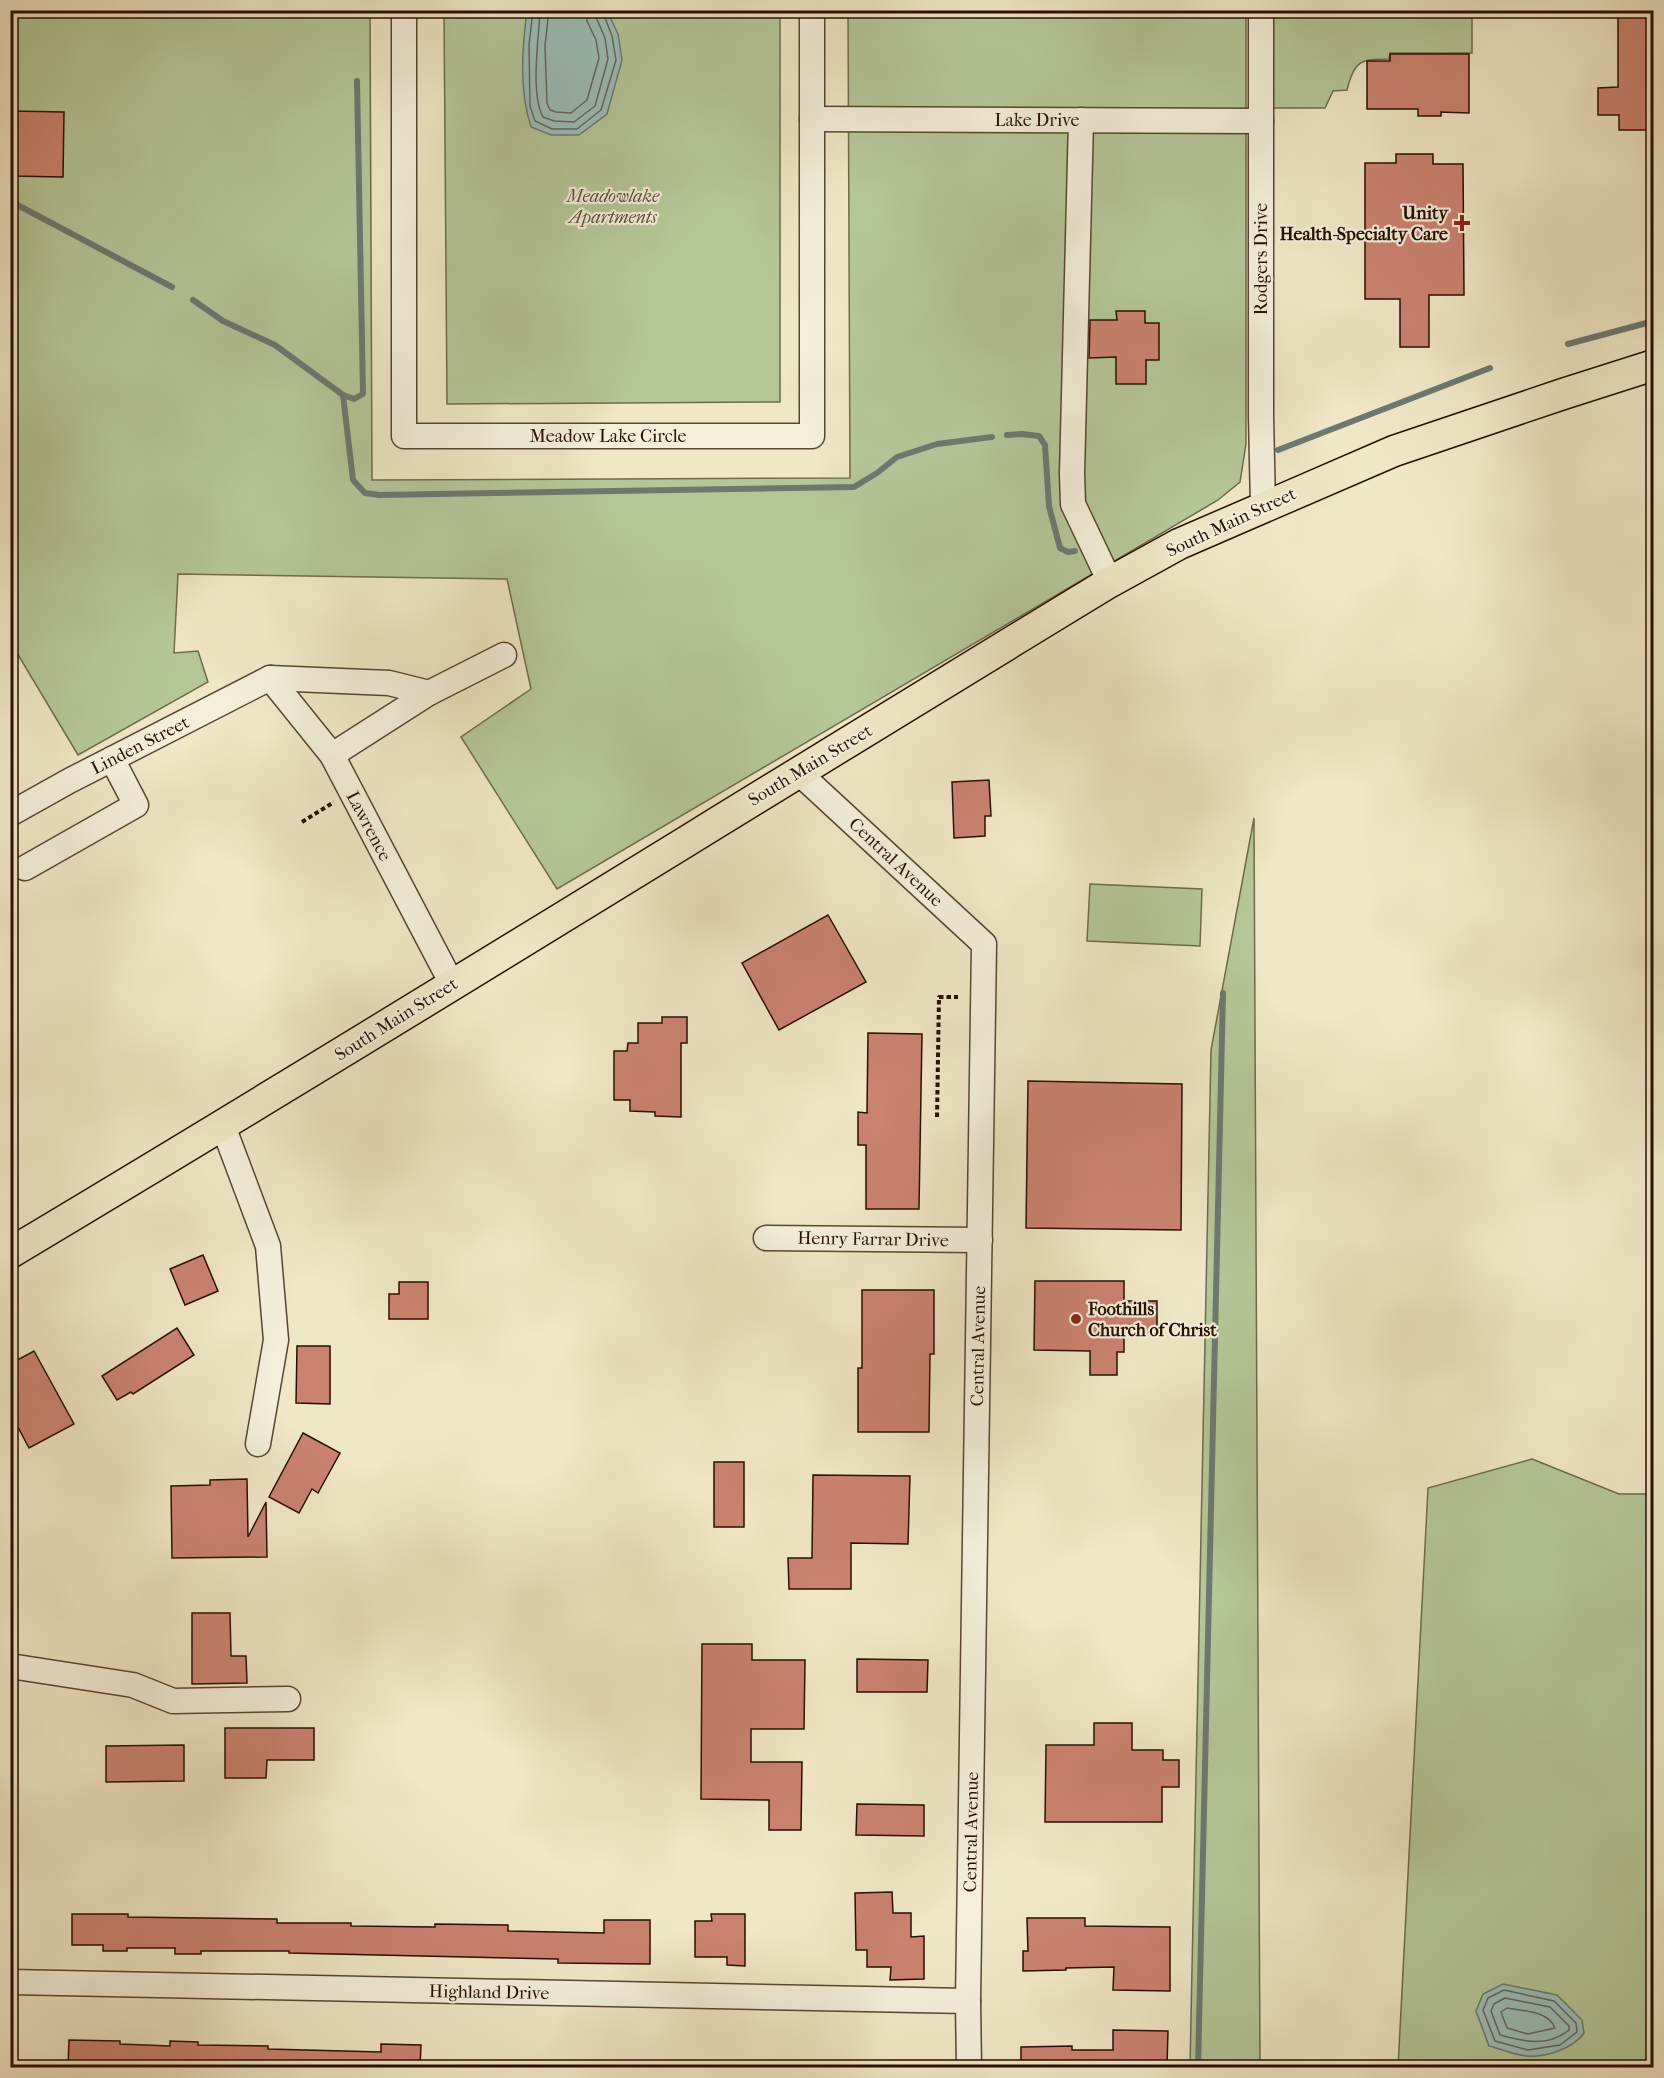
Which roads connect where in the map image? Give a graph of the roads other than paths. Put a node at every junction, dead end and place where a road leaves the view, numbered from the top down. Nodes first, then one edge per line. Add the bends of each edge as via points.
1 (404, 10) edge
2 (812, 10) edge
3 (1261, 10) edge
4 (812, 119) junction
5 (1081, 120) junction
6 (1261, 121) junction
7 (1653, 365) edge
8 (1263, 507) junction
9 (1110, 582) junction
10 (504, 655) dead end
11 (270, 678) junction
12 (429, 693) junction
13 (332, 755) junction
14 (112, 759) junction
15 (798, 772) junction
16 (10, 814) edge
17 (25, 868) dead end
18 (452, 984) junction
19 (223, 1126) junction
20 (766, 1238) dead end
21 (980, 1240) junction
22 (10, 1253) edge
23 (258, 1444) dead end
24 (10, 1666) edge
25 (288, 1699) dead end
26 (10, 1982) edge
27 (968, 2001) junction
28 (969, 2067) edge

1 - 4 street, Meadow Lake Circle via 404,436 813,436
2 - 4 street, Meadow Lake Circle
3 - 6 street, Rodgers Drive
4 - 5 street, Lake Drive
5 - 6 street, Lake Drive
5 - 9 street via 1073,504
6 - 8 street, Rodgers Drive
7 - 8 main road, South Main Street via 1394,451
8 - 9 main road, South Main Street via 1179,544
9 - 15 main road, South Main Street
10 - 12 street
11 - 12 street via 389,683
11 - 13 street, Lawrence
11 - 14 street, Linden Street
12 - 13 street
13 - 18 street, Lawrence
14 - 16 street, Linden Street
14 - 17 street via 136,805
15 - 18 main road, South Main Street
15 - 21 street, Central Avenue via 984,944
18 - 19 main road, South Main Street
19 - 22 main road, South Main Street
19 - 23 street via 268,1246 276,1340
20 - 21 street, Henry Farrar Drive
21 - 27 street, Central Avenue
24 - 25 street via 133,1685 173,1701
26 - 27 street, Highland Drive
27 - 28 street, Central Avenue

